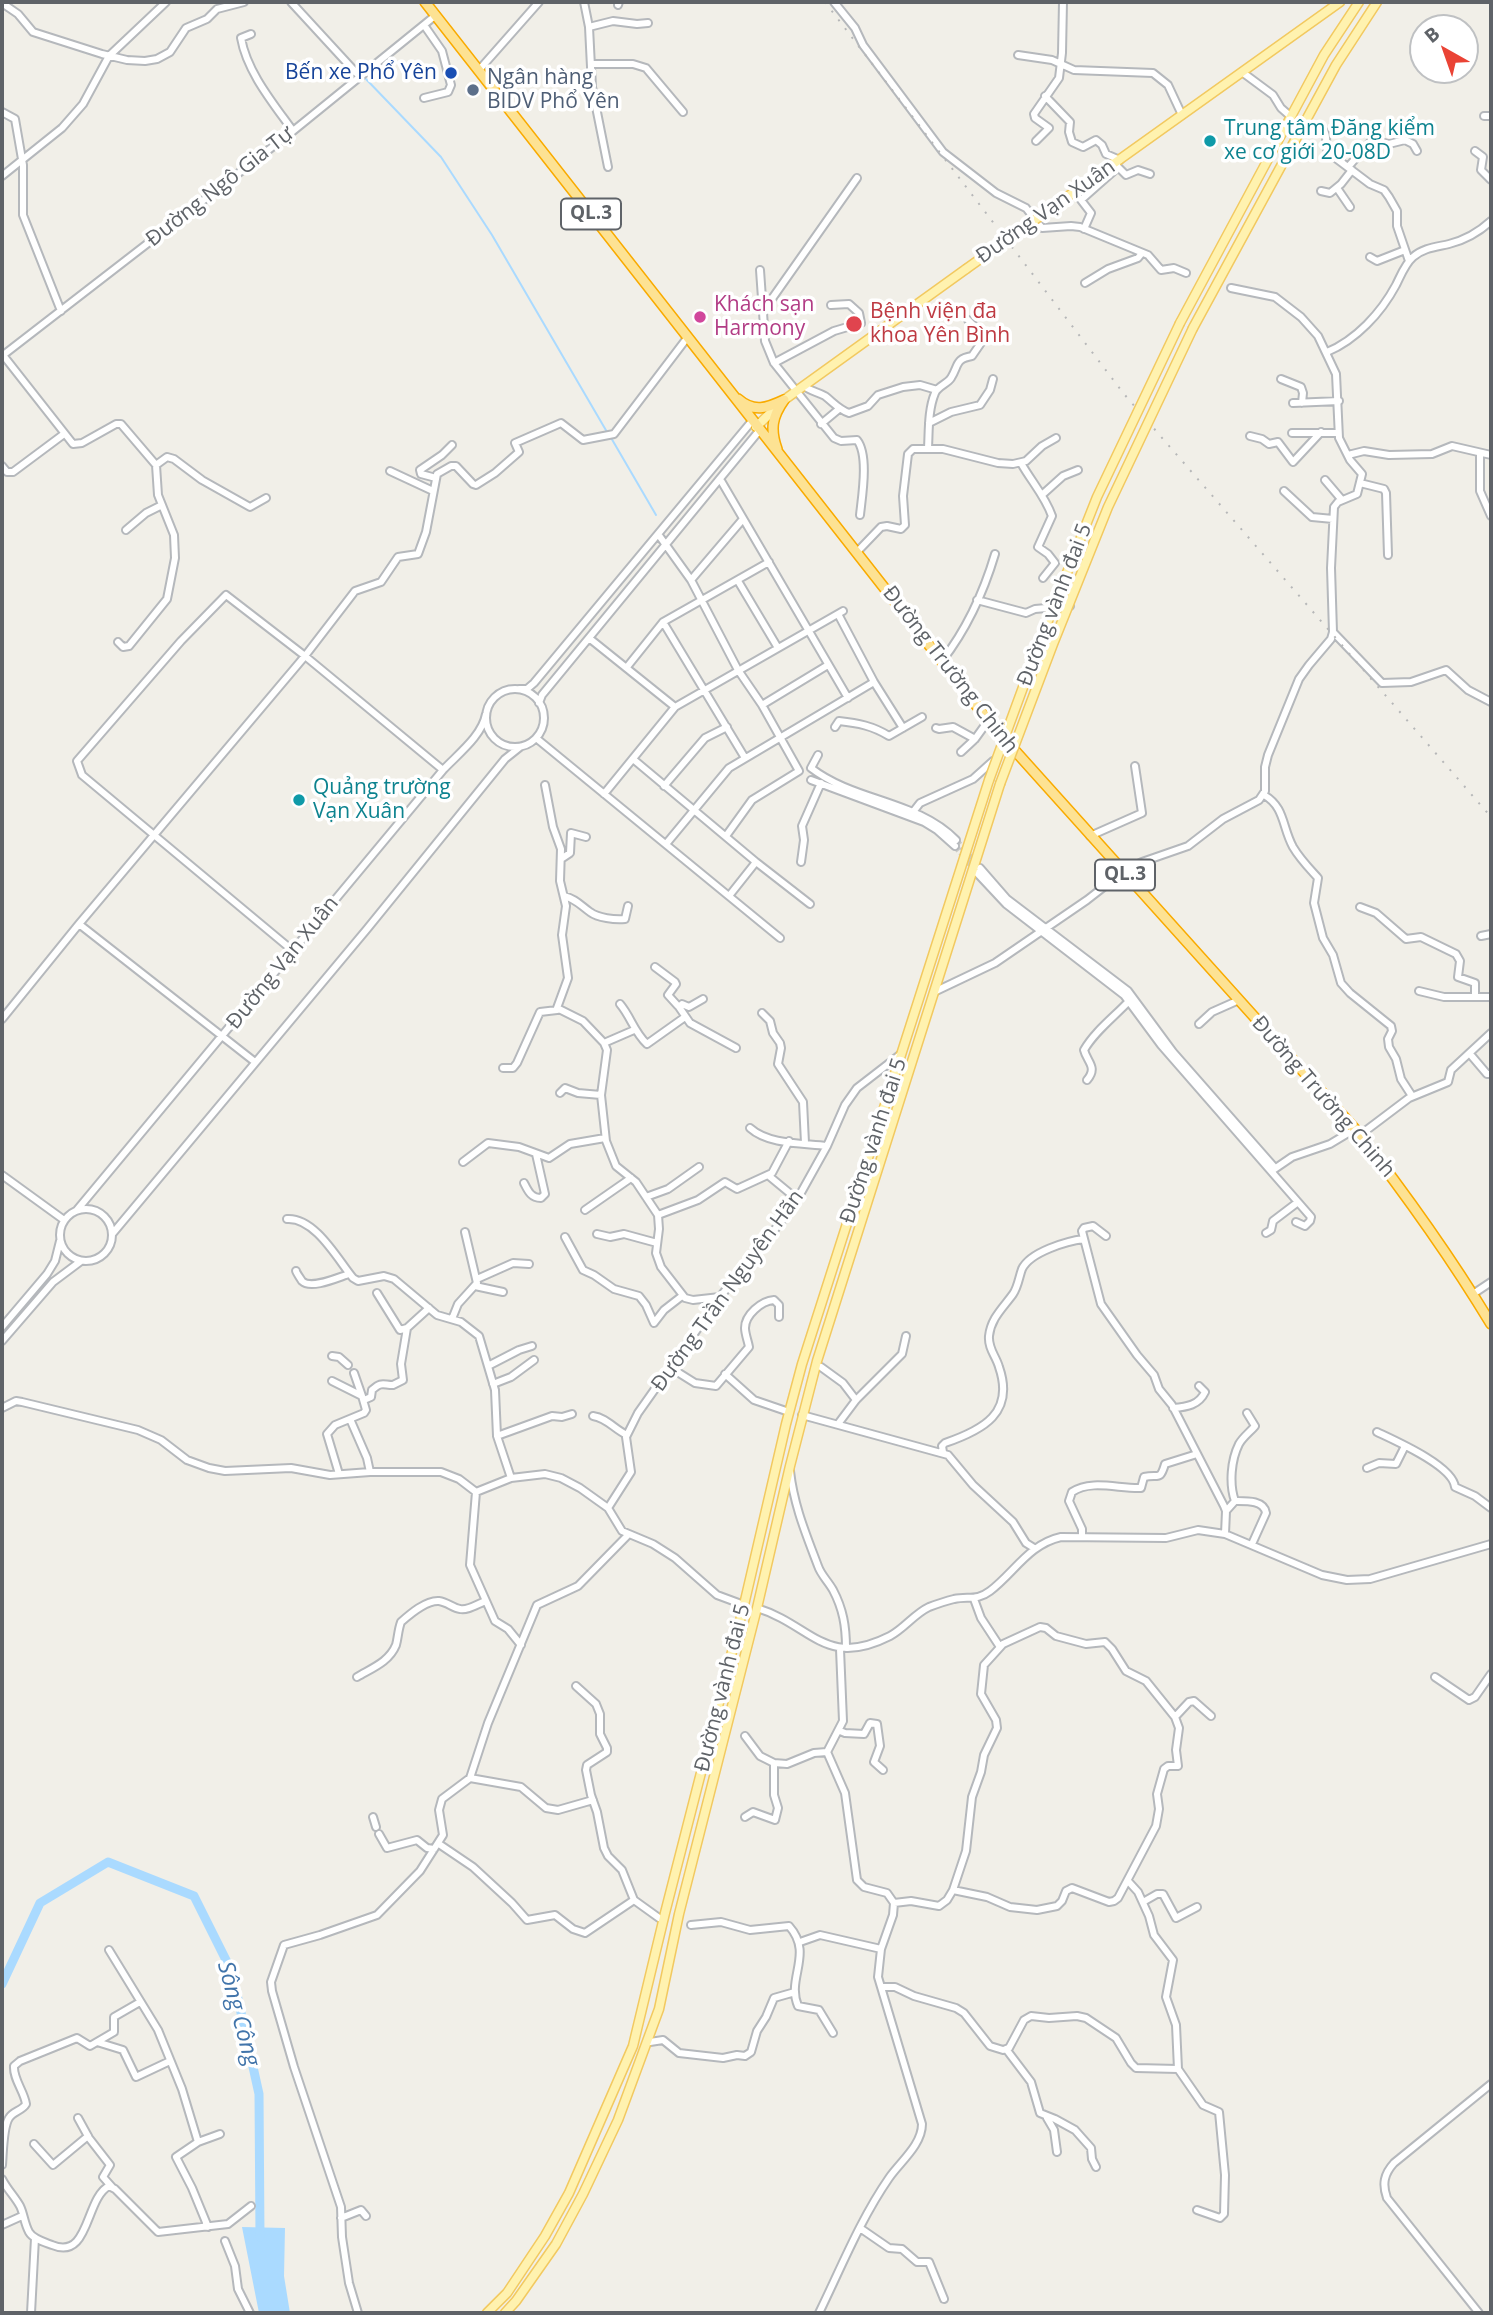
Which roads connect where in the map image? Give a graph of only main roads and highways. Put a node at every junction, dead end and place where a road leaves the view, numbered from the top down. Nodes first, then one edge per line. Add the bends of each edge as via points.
1 (425, 2) edge
2 (1337, 2) edge
3 (1359, 2) edge
4 (1377, 2) edge
5 (726, 387) junction
6 (784, 400) junction
7 (756, 426) junction
8 (780, 457) junction
9 (1491, 1324) edge
10 (744, 1605) junction
11 (757, 1608) junction
12 (487, 2313) edge
13 (505, 2313) edge

1 - 5 highway, Đường Trường Chinh / QL.3
2 - 6 main road, Đường Vạn Xuân, bridge via 1118,164
3 - 10 main road, Đường vành đai 5, bridge via 1324,55 1180,323 1097,497 1040,641 989,780 804,1360
4 - 11 main road, Đường vành đai 5, bridge via 1336,65 1193,328 1108,507 1053,644 1000,785 817,1361
5 - 6 highway via 752,408
5 - 7 highway, Đường Trường Chinh / QL.3
6 - 7 main road, Đường Vạn Xuân
6 - 8 highway via 772,425
7 - 8 highway, Đường Trường Chinh / QL.3
8 - 9 highway, Đường Trường Chinh / QL.3 via 988,721 1358,1132
10 - 11 main road
10 - 12 main road, Đường vành đai 5 via 633,2046 569,2193 507,2293
11 - 13 main road, Đường vành đai 5 via 659,2009 642,2057 583,2194 556,2244

